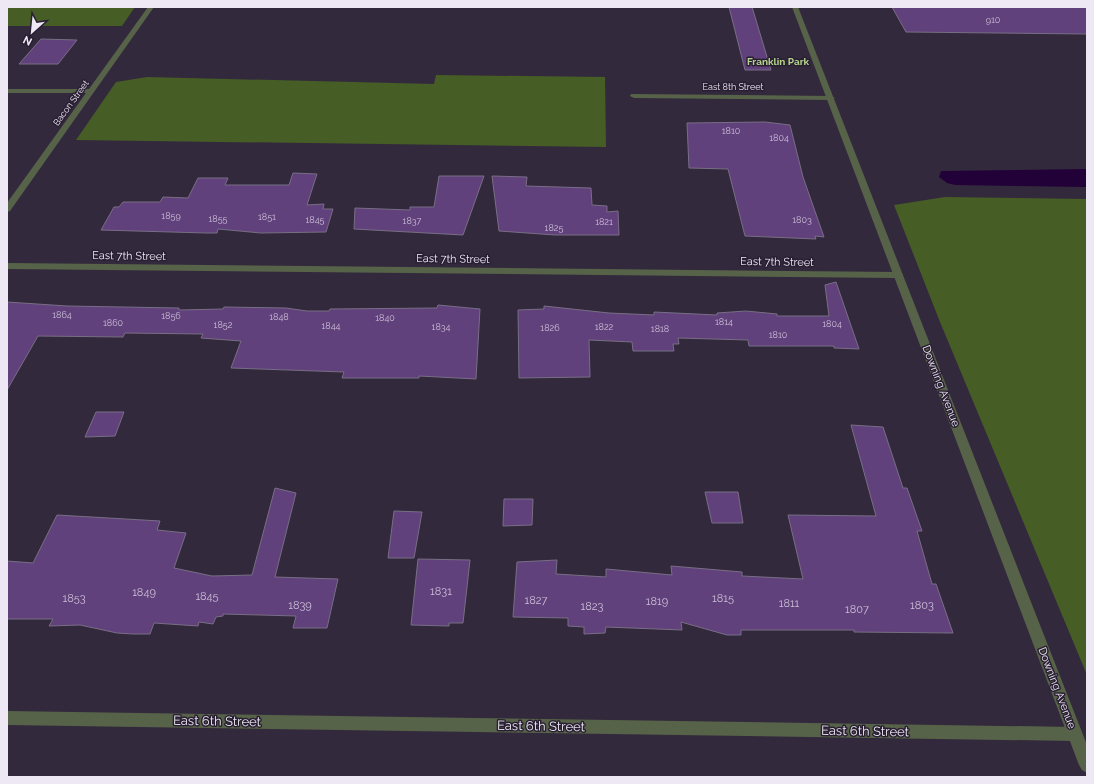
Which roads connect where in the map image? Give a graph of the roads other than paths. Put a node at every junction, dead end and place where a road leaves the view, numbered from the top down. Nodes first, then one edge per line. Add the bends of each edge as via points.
1 (151, 7) edge
2 (795, 7) edge
3 (7, 91) edge
4 (92, 91) junction
5 (634, 96) dead end
6 (831, 98) junction
7 (7, 209) edge
8 (7, 266) edge
9 (898, 275) junction
10 (7, 718) edge
11 (1075, 734) junction
12 (1087, 765) edge

1 - 4 street, Bacon Street
2 - 6 street, Downing Avenue
3 - 4 street
4 - 7 street, Bacon Street
5 - 6 street, East 8th Street
6 - 9 street, Downing Avenue
8 - 9 street, East 7th Street
9 - 11 street, Downing Avenue
10 - 11 street, East 6th Street
11 - 12 street, Downing Avenue

